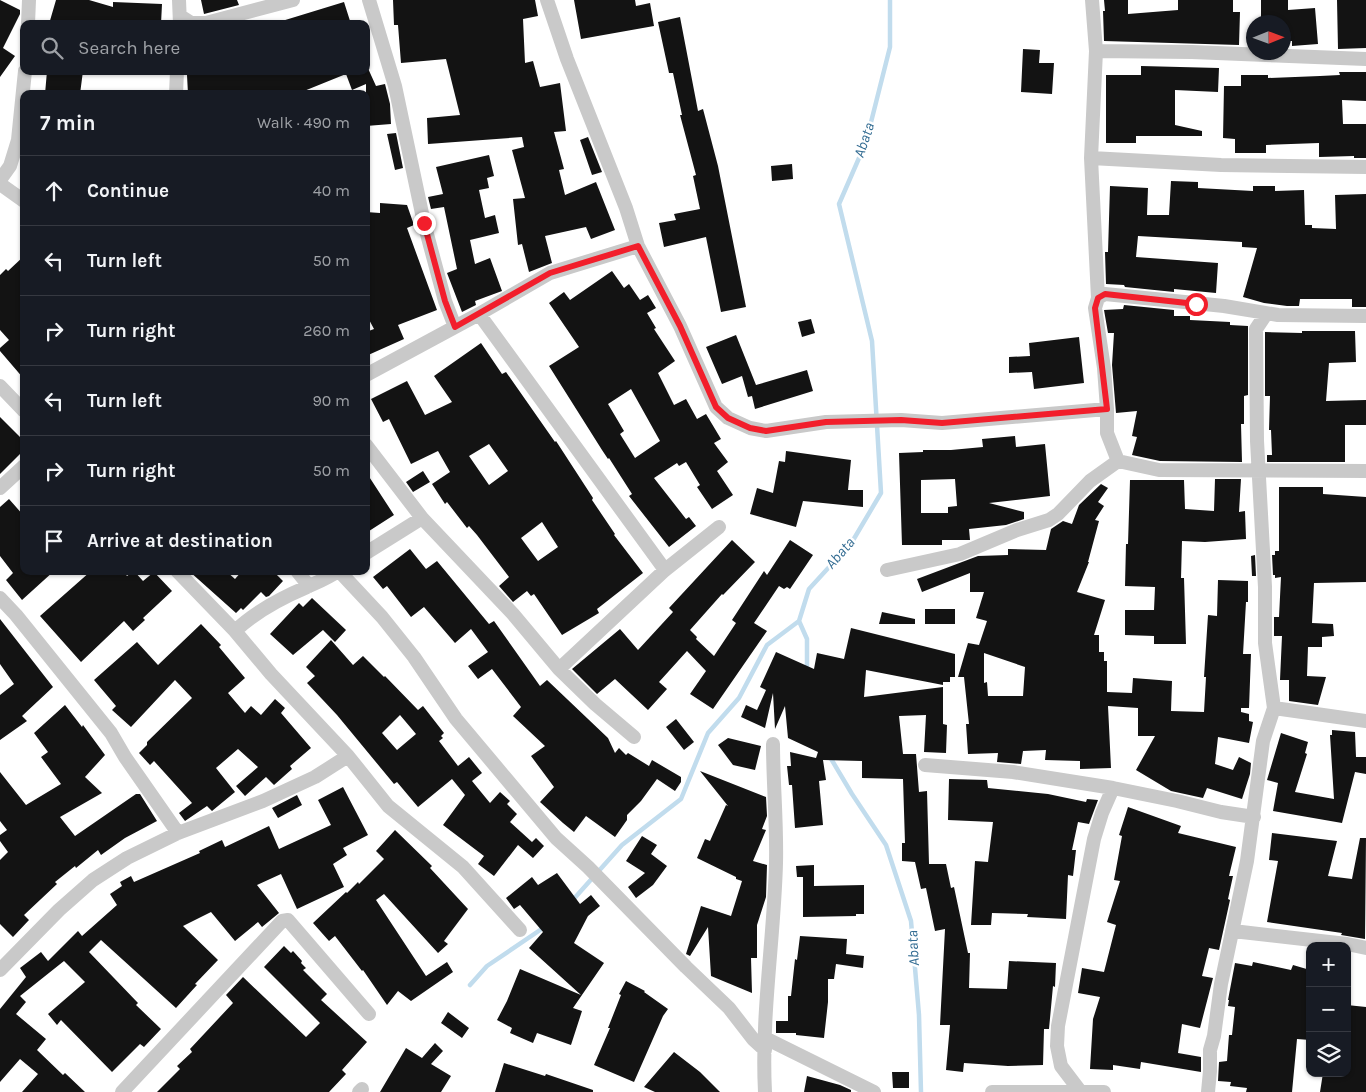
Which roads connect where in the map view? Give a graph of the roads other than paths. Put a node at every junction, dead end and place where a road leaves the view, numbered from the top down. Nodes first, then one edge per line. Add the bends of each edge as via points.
1 (29, 0) edge
2 (179, 0) edge
3 (293, 0) edge
4 (369, 0) edge
5 (547, 0) edge
6 (1092, 0) edge
7 (28, 20) edge
8 (180, 20) edge
9 (217, 20) edge
10 (1096, 51) junction
11 (1366, 59) edge
12 (25, 75) edge
13 (177, 75) edge
14 (23, 90) edge
15 (176, 90) edge
16 (20, 120) edge
17 (1091, 158) junction
18 (1366, 167) edge
19 (0, 180) edge
20 (0, 184) edge
21 (20, 198) edge
22 (638, 246) junction
23 (1098, 298) junction
24 (479, 314) junction
25 (1266, 314) junction
26 (1366, 316) edge
27 (455, 327) junction
28 (370, 373) edge
29 (0, 386) edge
30 (20, 408) edge
31 (1107, 409) junction
32 (370, 450) edge
33 (1118, 460) junction
34 (20, 470) edge
35 (1366, 471) edge
36 (1258, 472) junction
37 (0, 488) edge
38 (422, 518) junction
39 (719, 528) dead end
40 (370, 550) edge
41 (666, 570) junction
42 (887, 570) dead end
43 (180, 575) edge
44 (299, 575) edge
45 (332, 575) edge
46 (342, 575) edge
47 (309, 586) junction
48 (0, 598) edge
49 (235, 631) junction
50 (559, 669) junction
51 (1274, 708) junction
52 (1366, 722) edge
53 (634, 737) dead end
54 (772, 744) dead end
55 (348, 756) junction
56 (925, 764) dead end
57 (1113, 788) junction
58 (1254, 817) junction
59 (178, 833) junction
60 (520, 930) dead end
61 (1233, 931) junction
62 (1366, 948) edge
63 (1, 966) edge
64 (369, 1014) dead end
65 (765, 1044) junction
66 (1080, 1091) edge
67 (122, 1092) edge
68 (765, 1092) edge
69 (874, 1092) edge
70 (992, 1092) edge
71 (1104, 1092) edge
72 (1208, 1092) edge

1 - 7 street
2 - 8 street
3 - 9 street
4 - 27 street via 395,86 426,232
5 - 22 street
6 - 10 street
10 - 11 street
10 - 17 street
12 - 14 street
13 - 15 street
16 - 19 street via 10,166
17 - 18 street via 1221,165
17 - 23 street
20 - 21 street
22 - 24 street via 550,273
22 - 31 street via 680,326 716,407 728,418 750,428 766,431 826,422 901,420 942,423
23 - 25 street via 1105,294 1224,306
23 - 31 street via 1095,308
24 - 27 street
24 - 41 street
25 - 26 street
25 - 36 street via 1256,329
27 - 28 street
29 - 30 street
31 - 33 street via 1107,433
32 - 38 street
33 - 36 street via 1159,470
33 - 42 street via 1090,481 1049,520 960,554
34 - 37 street
35 - 36 street
36 - 51 street via 1266,643
38 - 40 street
38 - 50 street via 513,614
39 - 41 street
41 - 50 street
43 - 49 street
44 - 47 street
45 - 47 street
46 - 65 street via 382,617 456,719 556,838 729,1008 753,1039
47 - 49 street via 261,610
48 - 59 street via 111,734
49 - 55 street
50 - 53 street
51 - 52 street
51 - 58 street via 1263,741
54 - 65 street via 776,860
55 - 59 street via 315,777 263,801
55 - 60 street via 388,806 463,867
56 - 57 street via 1013,772
57 - 58 street
57 - 66 street via 1094,840 1058,1026 1061,1066
58 - 61 street
59 - 63 street via 127,858 93,880
61 - 62 street
61 - 72 street via 1210,1050
64 - 67 street via 288,920 282,921
65 - 68 street
65 - 69 street
66 - 70 street
66 - 71 street

